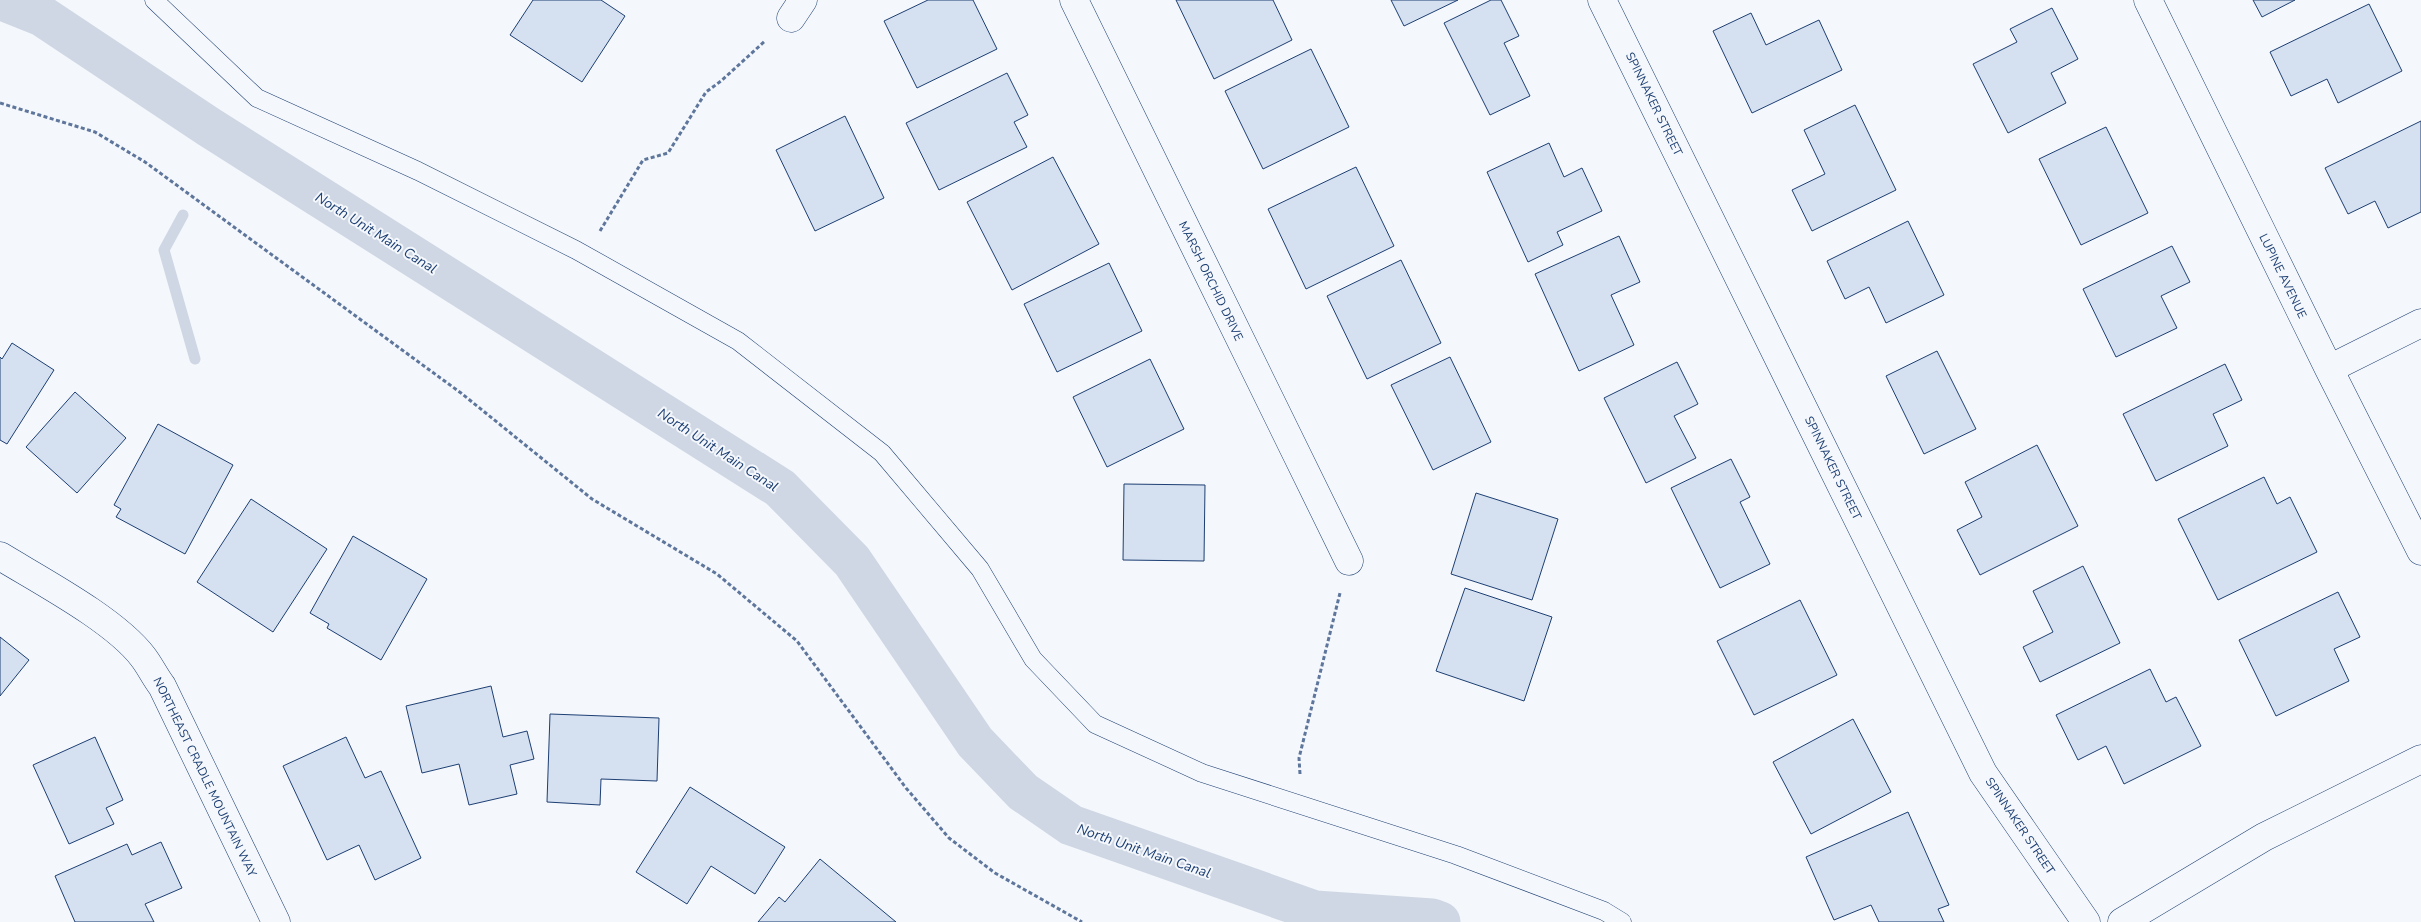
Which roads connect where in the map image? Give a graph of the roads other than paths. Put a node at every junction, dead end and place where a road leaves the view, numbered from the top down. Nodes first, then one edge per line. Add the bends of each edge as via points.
1 (154, 0) edge
2 (1074, 0) edge
3 (1602, 0) edge
4 (2148, 0) edge
5 (2421, 322) edge
6 (2329, 369) junction
7 (2421, 551) edge
8 (0, 556) edge
9 (1349, 561) dead end
10 (2421, 760) edge
11 (276, 922) edge
12 (1622, 922) edge
13 (2086, 922) edge
14 (2122, 922) edge

1 - 12 lane via 257,98 418,171 586,256 738,342 882,453 980,569 1032,659 1096,724 1202,773 1456,855 1604,911
2 - 9 street, MARSH ORCHID DRIVE
3 - 13 street, SPINNAKER STREET via 1983,773
4 - 6 street, LUPINE AVENUE
5 - 6 street
6 - 7 street, LUPINE AVENUE
8 - 11 street, NORTHEAST CRADLE MOUNTAIN WAY via 93,614 118,632 142,656 162,686
10 - 14 street via 2264,837

